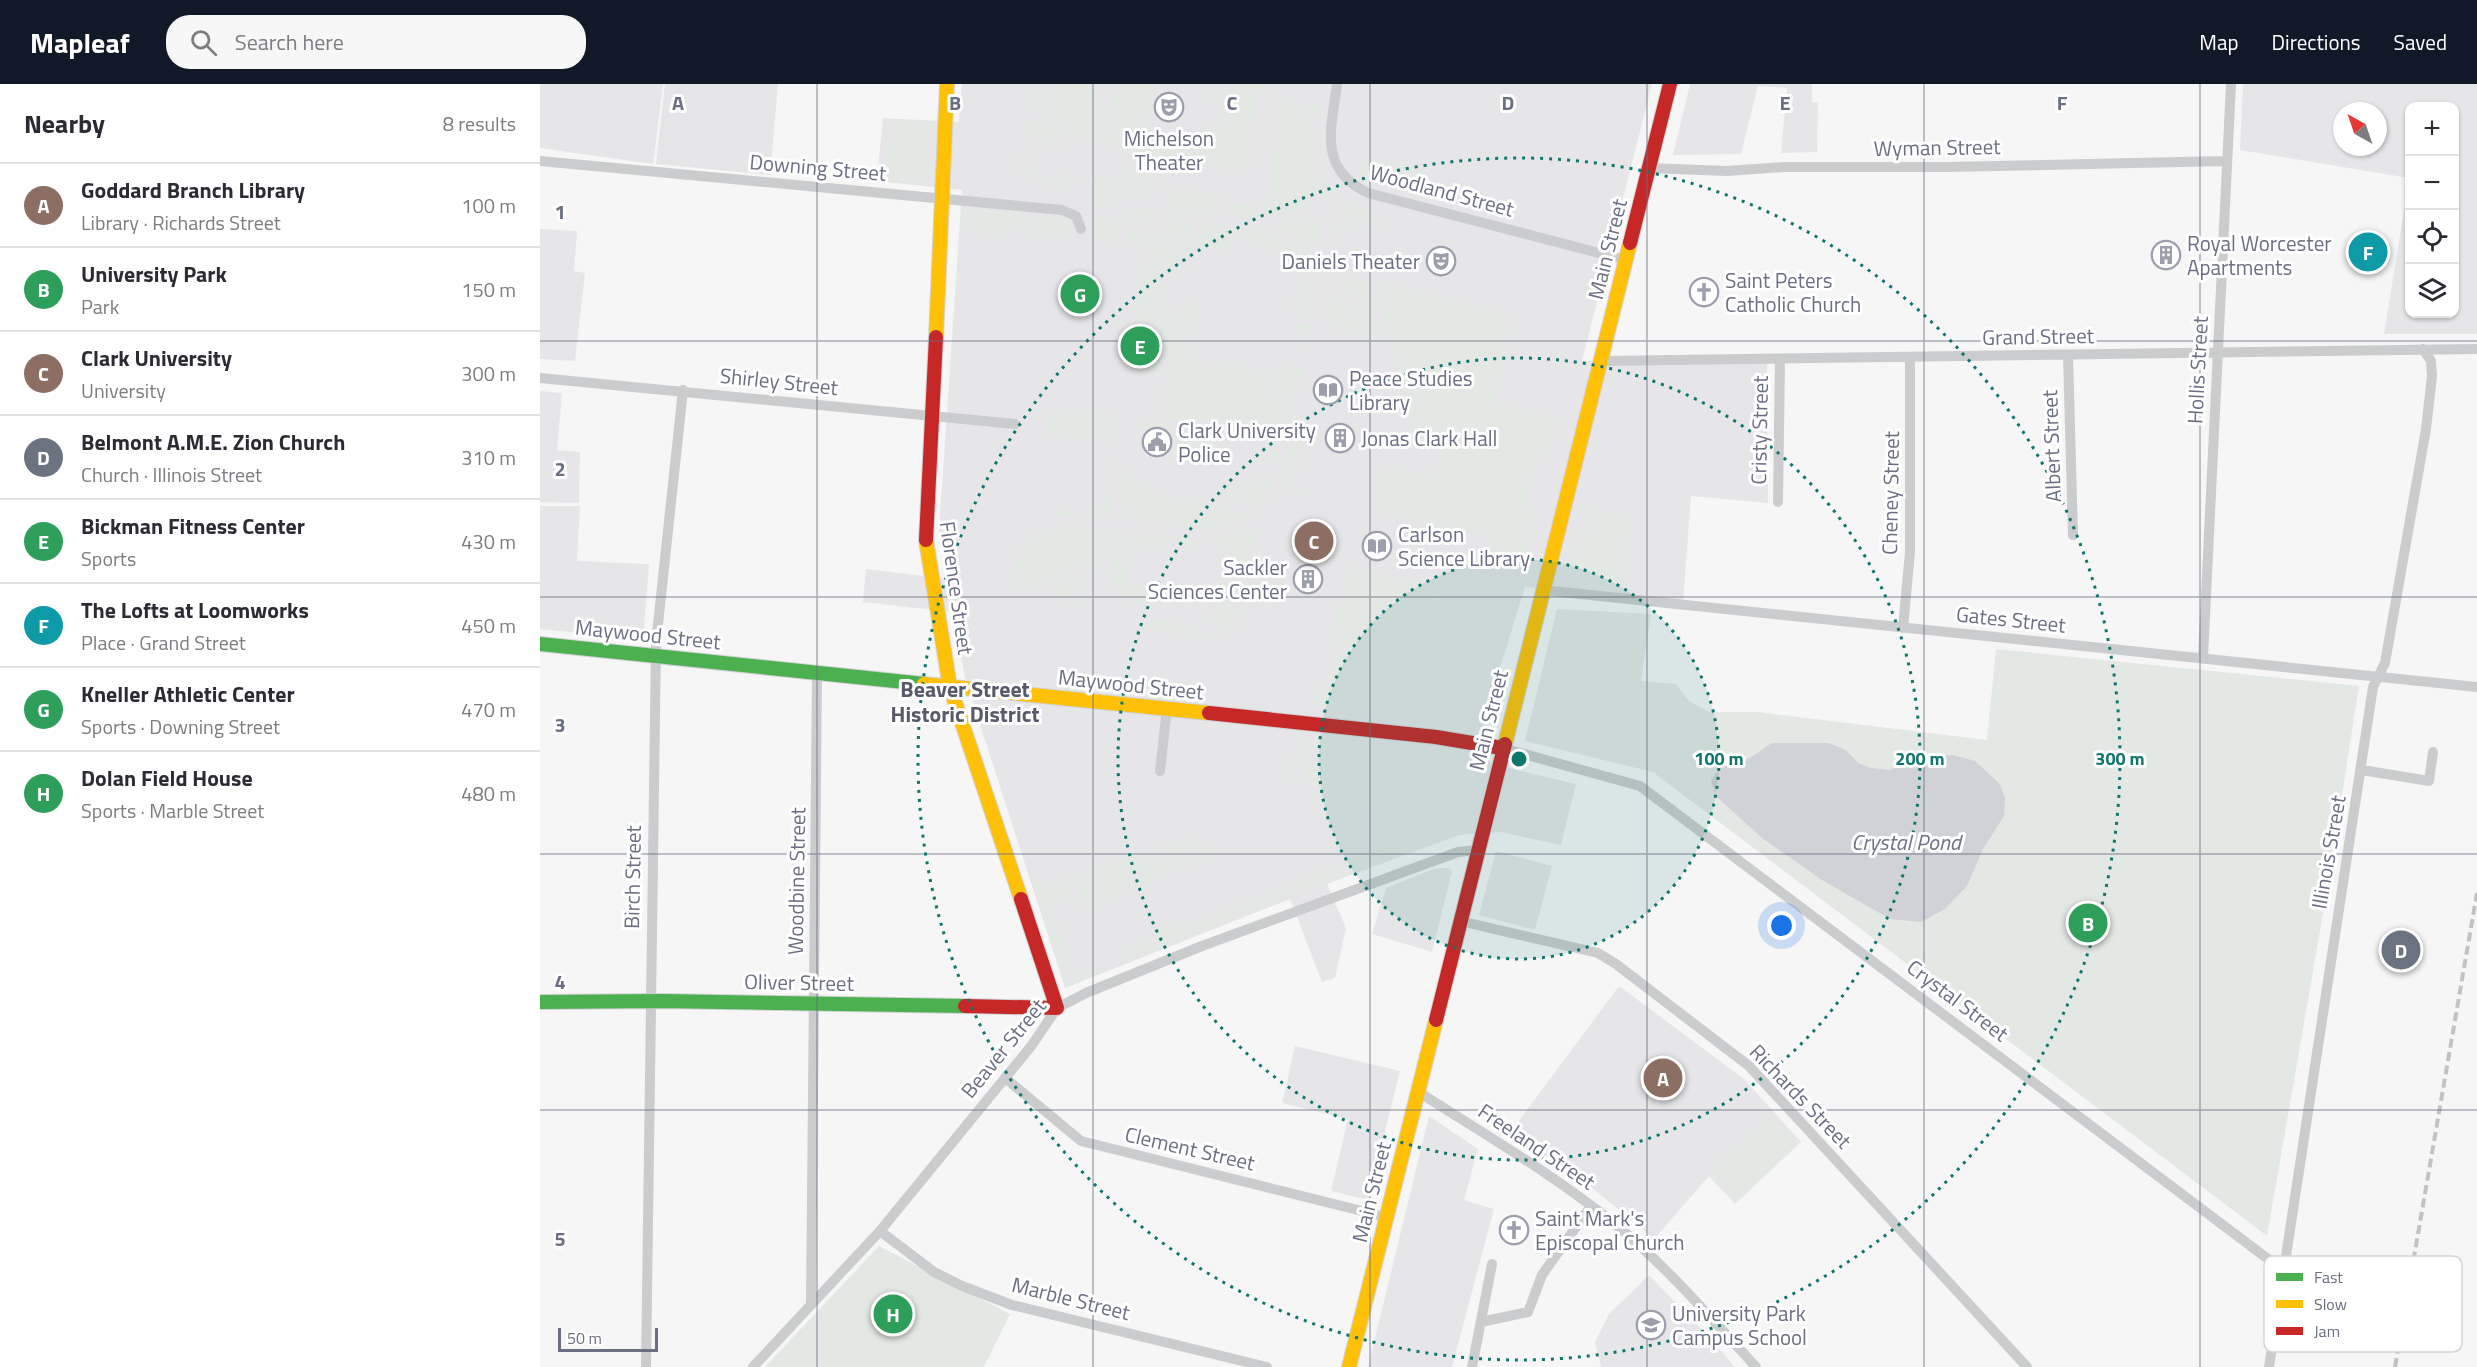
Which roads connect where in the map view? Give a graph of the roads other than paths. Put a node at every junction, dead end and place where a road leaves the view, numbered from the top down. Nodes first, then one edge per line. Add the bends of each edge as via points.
1 (947, 84) edge
2 (1337, 84) edge
3 (1670, 84) edge
4 (2231, 84) edge
5 (540, 161) edge
6 (2226, 162) junction
7 (1648, 168) junction
8 (943, 199) junction
9 (1081, 229) dead end
10 (1626, 260) junction
11 (2423, 349) junction
12 (2477, 349) edge
13 (2217, 353) junction
14 (2068, 356) junction
15 (1910, 357) junction
16 (1780, 359) junction
17 (1600, 362) junction
18 (540, 378) edge
19 (683, 390) junction
20 (933, 417) junction
21 (1015, 424) dead end
22 (1778, 502) dead end
23 (2073, 535) dead end
24 (1542, 590) junction
25 (1903, 628) junction
26 (540, 644) edge
27 (656, 656) junction
28 (2203, 657) junction
29 (818, 673) junction
30 (2379, 676) junction
31 (950, 687) junction
32 (2477, 687) edge
33 (1167, 709) junction
34 (1502, 748) junction
35 (2433, 752) dead end
36 (2362, 770) junction
37 (1160, 771) dead end
38 (1478, 850) junction
39 (1460, 921) junction
40 (650, 1001) junction
41 (540, 1002) edge
42 (814, 1004) junction
43 (1057, 1008) junction
44 (1005, 1078) junction
45 (1417, 1092) junction
46 (1591, 1206) junction
47 (1386, 1217) junction
48 (880, 1231) junction
49 (2285, 1256) edge
50 (2264, 1257) edge
51 (1492, 1264) dead end
52 (811, 1305) junction
53 (1481, 1322) junction
54 (2271, 1352) edge
55 (646, 1367) edge
56 (753, 1367) edge
57 (1267, 1367) edge
58 (1349, 1367) edge
59 (1472, 1367) edge
60 (1756, 1367) edge
61 (2027, 1367) edge
62 (2269, 1367) edge

1 - 8 street, Florence Street
2 - 10 street, Woodland Street via 1332,152 1339,172 1357,188
3 - 7 street, Main Street
4 - 6 street, Hollis Street
5 - 8 street, Downing Street
6 - 7 street, Wyman Street via 1727,171
6 - 13 street, Hollis Street
7 - 10 street, Main Street
8 - 9 street, Downing Street via 1067,211 1079,219
8 - 20 street, Florence Street
10 - 17 street, Main Street
11 - 12 street, Grand Street
11 - 13 street, Grand Street
11 - 30 street, Illinois Street via 2431,361 2432,376 2426,429 2385,663
13 - 14 street, Grand Street
13 - 28 street, Hollis Street
14 - 15 street, Grand Street
14 - 23 street, Albert Street
15 - 16 street, Grand Street
15 - 25 street, Cheney Street via 1910,552
16 - 17 street, Grand Street
16 - 22 street, Cristy Street
17 - 24 street, Main Street
18 - 19 street, Shirley Street
19 - 20 street, Shirley Street
19 - 27 street, Birch Street
20 - 21 street, Shirley Street
20 - 31 street, Florence Street via 925,532
24 - 25 street, Gates Street
24 - 34 street, Main Street
25 - 28 street, Gates Street
26 - 27 street, Maywood Street
27 - 29 street, Maywood Street
27 - 40 street, Birch Street
28 - 30 street, Gates Street
29 - 31 street, Maywood Street
29 - 42 street, Woodbine Street
30 - 32 street, Gates Street
30 - 36 street, Illinois Street via 2373,687
31 - 33 street, Maywood Street
31 - 43 street, Florence Street
33 - 34 street, Maywood Street via 1436,737
33 - 37 street
34 - 38 street, Main Street
34 - 50 street, Crystal Street via 1640,786
35 - 36 street via 2429,781
36 - 49 street, Illinois Street
38 - 39 street, Main Street
38 - 43 street, Beaver Street via 1458,852 1202,946
39 - 45 street, Main Street
39 - 61 street, Richards Street via 1599,954 1749,1066
40 - 41 street, Oliver Street
40 - 42 street, Oliver Street
40 - 55 street, Birch Street
42 - 43 street, Oliver Street
42 - 52 street, Woodbine Street
43 - 44 street, Beaver Street
44 - 47 street, Clement Street via 1081,1141
44 - 48 street, Beaver Street
45 - 46 street, Freeland Street
45 - 47 street, Main Street
46 - 53 street via 1542,1275 1527,1312
46 - 60 street, Freeland Street via 1670,1274
47 - 58 street, Main Street
48 - 52 street, Beaver Street
48 - 57 street, Marble Street via 934,1272 986,1296
51 - 53 street
52 - 56 street, Beaver Street
53 - 59 street
54 - 62 street, Illinois Street

